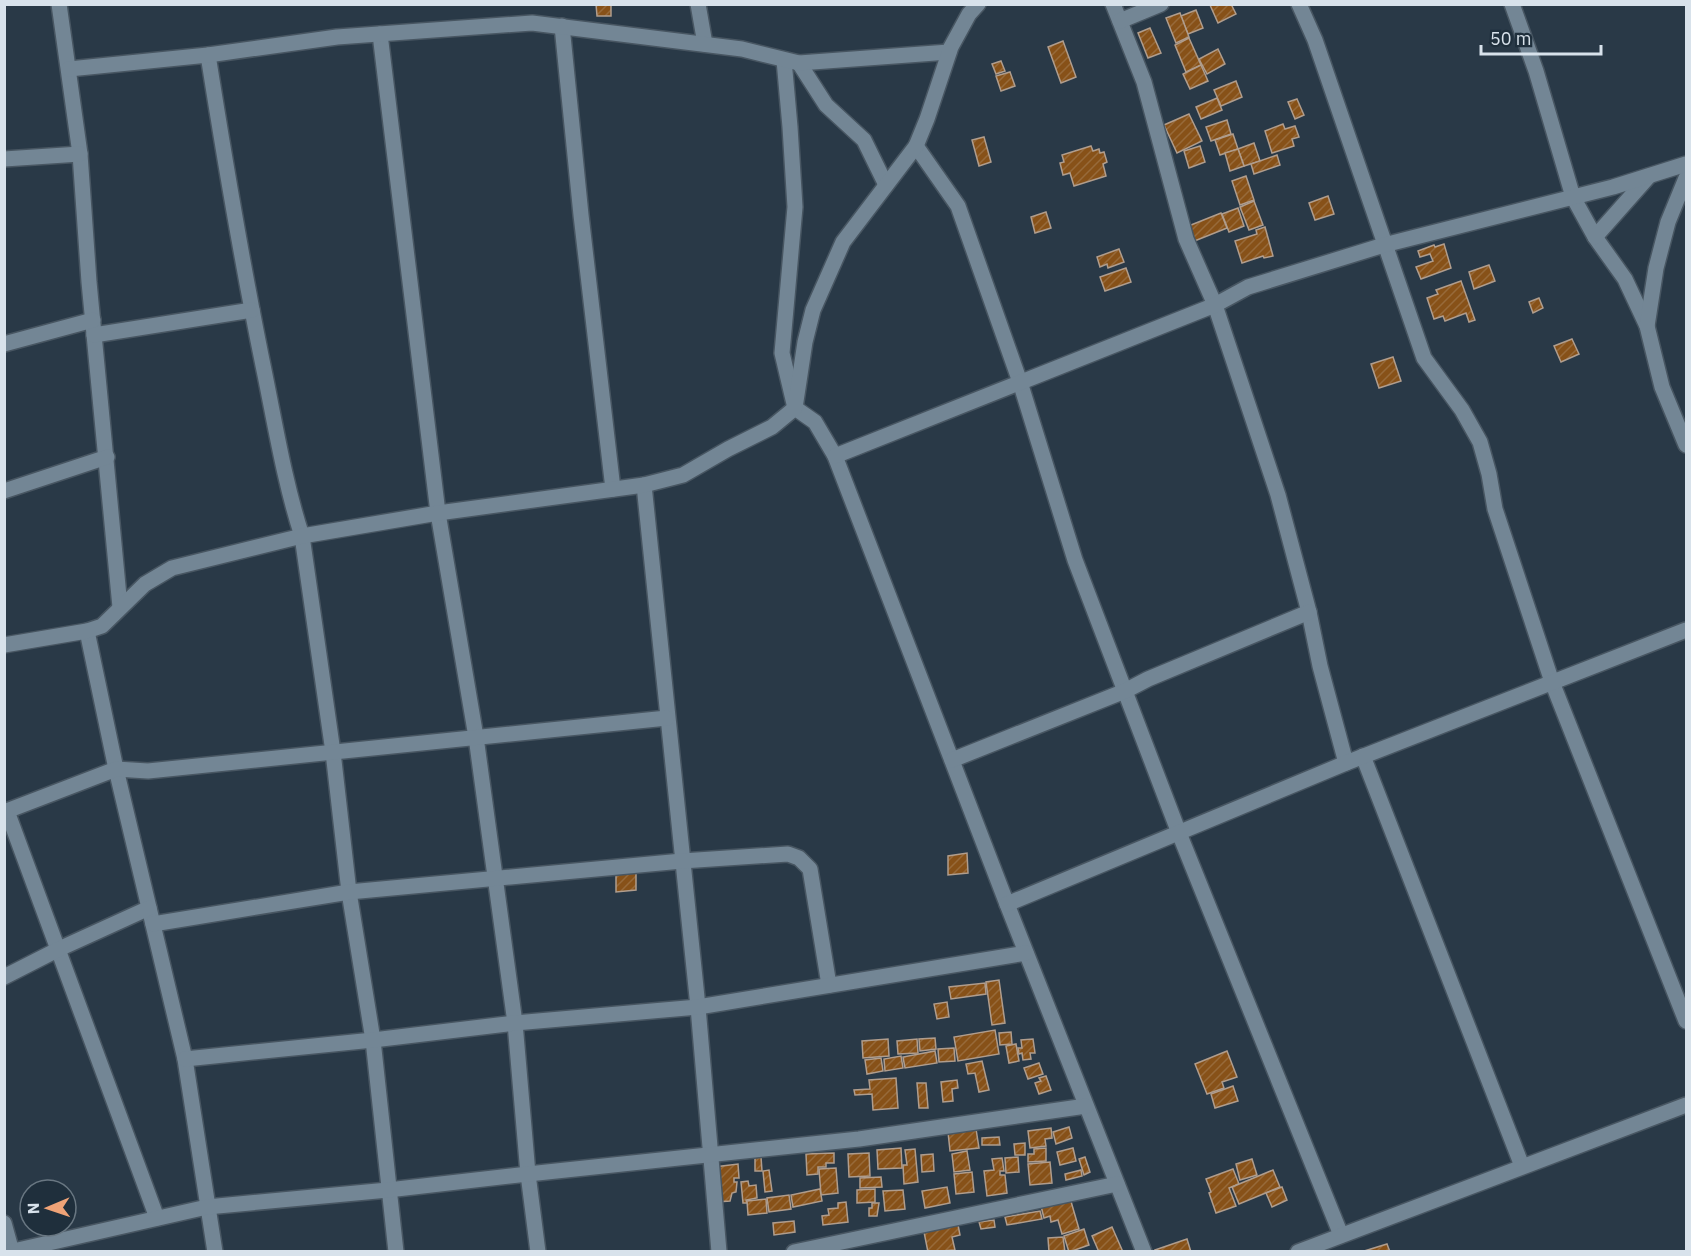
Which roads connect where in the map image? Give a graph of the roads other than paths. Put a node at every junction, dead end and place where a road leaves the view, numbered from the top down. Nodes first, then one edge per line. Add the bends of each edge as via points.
1 (58, 4) edge
2 (698, 4) edge
3 (978, 4) edge
4 (1113, 4) edge
5 (1161, 4) edge
6 (1299, 4) edge
7 (1512, 4) edge
8 (1120, 21) junction
9 (562, 26) junction
10 (380, 34) junction
11 (705, 44) junction
12 (949, 52) junction
13 (208, 55) junction
14 (792, 62) junction
15 (69, 69) junction
16 (916, 146) junction
17 (80, 154) junction
18 (4, 159) edge
19 (1686, 164) edge
20 (1650, 176) junction
21 (1686, 178) edge
22 (886, 185) junction
23 (1573, 197) junction
24 (1595, 237) junction
25 (1384, 245) junction
26 (1215, 305) junction
27 (252, 310) junction
28 (1647, 326) junction
29 (94, 327) junction
30 (4, 344) edge
31 (1020, 382) junction
32 (795, 408) junction
33 (1686, 445) edge
34 (835, 456) junction
35 (107, 457) junction
36 (644, 485) junction
37 (613, 489) junction
38 (4, 491) edge
39 (438, 513) junction
40 (302, 536) junction
41 (120, 607) junction
42 (1309, 612) junction
43 (1686, 630) edge
44 (87, 631) junction
45 (4, 645) edge
46 (1552, 682) junction
47 (1125, 691) junction
48 (667, 718) junction
49 (476, 738) junction
50 (333, 752) junction
51 (1363, 756) junction
52 (952, 760) junction
53 (1346, 763) junction
54 (116, 769) junction
55 (6, 811) edge
56 (1179, 833) junction
57 (682, 861) junction
58 (495, 879) junction
59 (349, 892) junction
60 (1007, 904) junction
61 (149, 909) junction
62 (153, 924) junction
63 (59, 949) junction
64 (1026, 953) junction
65 (4, 978) edge
66 (830, 986) junction
67 (698, 1007) junction
68 (1686, 1021) edge
69 (515, 1023) junction
70 (373, 1040) junction
71 (184, 1059) junction
72 (1686, 1105) edge
73 (1086, 1106) junction
74 (710, 1154) junction
75 (1522, 1166) junction
76 (528, 1174) junction
77 (1117, 1184) junction
78 (388, 1190) junction
79 (207, 1207) junction
80 (157, 1218) junction
81 (4, 1223) edge
82 (1341, 1235) junction
83 (11, 1251) edge
84 (214, 1251) edge
85 (396, 1251) edge
86 (538, 1251) edge
87 (719, 1251) edge
88 (794, 1251) edge
89 (1143, 1251) edge
90 (1298, 1251) edge

1 - 15 street
2 - 11 street
3 - 12 street
4 - 8 street
5 - 8 street
6 - 25 street via 1315,40
7 - 23 street
8 - 26 street via 1144,82 1186,239
9 - 10 street via 532,23
9 - 11 street
9 - 37 street
10 - 13 street
10 - 39 street
11 - 14 street
12 - 14 street
12 - 16 street
13 - 15 street
13 - 27 street
14 - 22 street via 826,105 864,140
14 - 32 street via 790,127 795,207 782,353
15 - 17 street
16 - 22 street
16 - 31 street via 957,206
17 - 18 street
17 - 29 street
19 - 20 street
20 - 23 street
20 - 24 street
21 - 28 street via 1668,222
22 - 32 street via 843,242 813,310
23 - 24 street
23 - 25 street
24 - 28 street via 1625,279
25 - 26 street via 1248,287
25 - 46 street via 1424,358 1480,442 1495,509
26 - 31 street
26 - 42 street via 1278,495
27 - 29 street
27 - 40 street via 291,504
28 - 33 street via 1662,387
29 - 30 street
29 - 35 street
31 - 34 street
31 - 47 street via 1075,560
32 - 34 street via 815,422
32 - 36 street via 772,428 728,448 684,475
34 - 52 street
35 - 38 street
35 - 41 street
36 - 37 street
36 - 48 street
37 - 39 street
39 - 40 street
39 - 49 street
40 - 41 street via 172,568 145,584
40 - 50 street
41 - 44 street via 102,626
42 - 47 street
42 - 53 street
43 - 46 street
44 - 45 street
44 - 54 street
46 - 51 street
46 - 68 street
47 - 52 street
47 - 56 street
48 - 49 street
48 - 57 street
49 - 50 street
49 - 58 street
50 - 54 street via 148,771
50 - 59 street
51 - 53 street
51 - 75 street
52 - 60 street
53 - 56 street
54 - 55 street
54 - 61 street
55 - 63 street
56 - 60 street
56 - 82 street
57 - 58 street
57 - 66 street via 788,854 799,858 810,869
57 - 67 street
58 - 59 street
58 - 69 street
59 - 62 street
59 - 70 street
60 - 64 street
61 - 62 street
61 - 63 street
62 - 71 street
63 - 65 street
63 - 80 street
64 - 66 street
64 - 73 street
66 - 67 street
67 - 69 street
67 - 74 street
69 - 70 street
69 - 76 street
70 - 71 street
70 - 78 street
71 - 79 street
72 - 75 street
73 - 74 street via 859,1139
73 - 77 street
74 - 76 street
74 - 87 street
75 - 82 street
76 - 78 street
76 - 86 street
77 - 88 street
77 - 89 street
78 - 79 street
78 - 85 street
79 - 80 street
79 - 84 street
80 - 83 street
81 - 83 street
82 - 90 street

